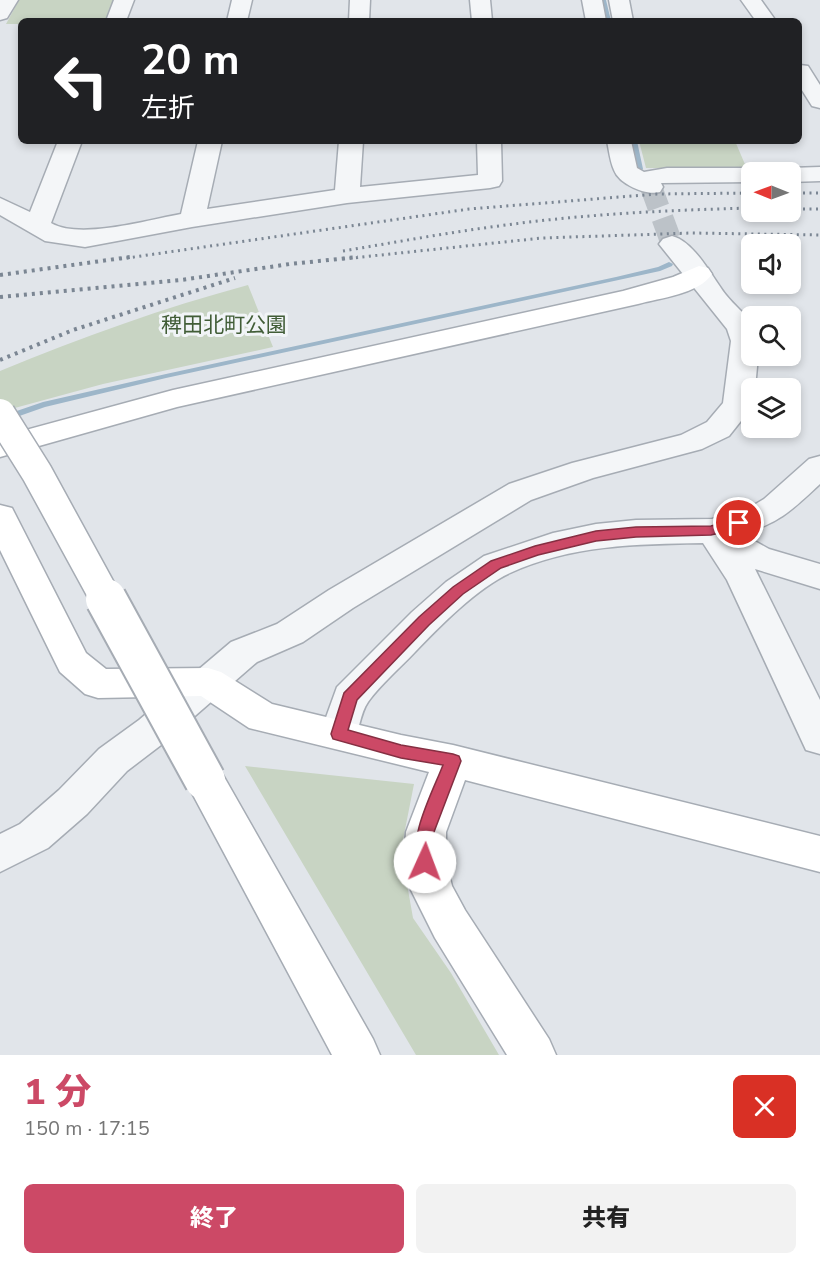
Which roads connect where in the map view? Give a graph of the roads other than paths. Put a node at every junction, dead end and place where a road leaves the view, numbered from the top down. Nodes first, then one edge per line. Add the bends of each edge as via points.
1 (8, 0) edge
2 (124, 0) edge
3 (242, 0) edge
4 (360, 0) edge
5 (480, 0) edge
6 (592, 0) edge
7 (619, 0) edge
8 (752, 0) edge
9 (0, 14) edge
10 (117, 18) edge
11 (238, 18) edge
12 (359, 18) edge
13 (482, 18) edge
14 (595, 18) edge
15 (622, 18) edge
16 (764, 18) edge
17 (802, 59) edge
18 (820, 61) edge
19 (802, 79) edge
20 (820, 100) edge
21 (69, 144) edge
22 (209, 144) edge
23 (351, 144) edge
24 (489, 144) edge
25 (620, 144) edge
26 (820, 174) edge
27 (741, 175) edge
28 (801, 175) edge
29 (347, 196) junction
30 (0, 205) edge
31 (192, 219) junction
32 (37, 226) junction
33 (672, 244) tunnel mouth
34 (699, 274) junction
35 (0, 414) edge
36 (0, 447) edge
37 (820, 466) edge
38 (0, 516) edge
39 (711, 531) junction
40 (820, 578) edge
41 (208, 682) junction
42 (339, 734) junction
43 (820, 739) edge
44 (453, 761) junction
45 (0, 854) edge
46 (820, 854) edge
47 (357, 1055) edge
48 (533, 1055) edge

1 - 9 street
2 - 10 street
3 - 11 street
4 - 12 street
5 - 13 street
6 - 14 street
7 - 15 street
8 - 16 street
17 - 18 street
19 - 20 street
21 - 32 street
22 - 31 street
23 - 29 street
24 - 29 street via 490,181
25 - 27 street via 626,171 644,183 667,175
26 - 28 street
29 - 31 street
30 - 32 street
31 - 32 street via 85,239 54,236
33 - 34 street
34 - 36 street via 682,283 628,298 173,399
34 - 41 street via 740,327 745,341 738,405 718,429 691,442 583,470 520,492 290,633 244,652
35 - 47 street, bridge via 37,473
37 - 39 street via 775,507 755,519
38 - 41 street via 73,662 98,684
39 - 40 street via 757,557
39 - 42 street via 596,536 496,565 424,621 350,698
39 - 43 street via 742,576
41 - 42 street via 262,717
41 - 45 street via 113,760 34,836
42 - 44 street
44 - 46 street
44 - 48 street via 426,832 425,862 432,890

